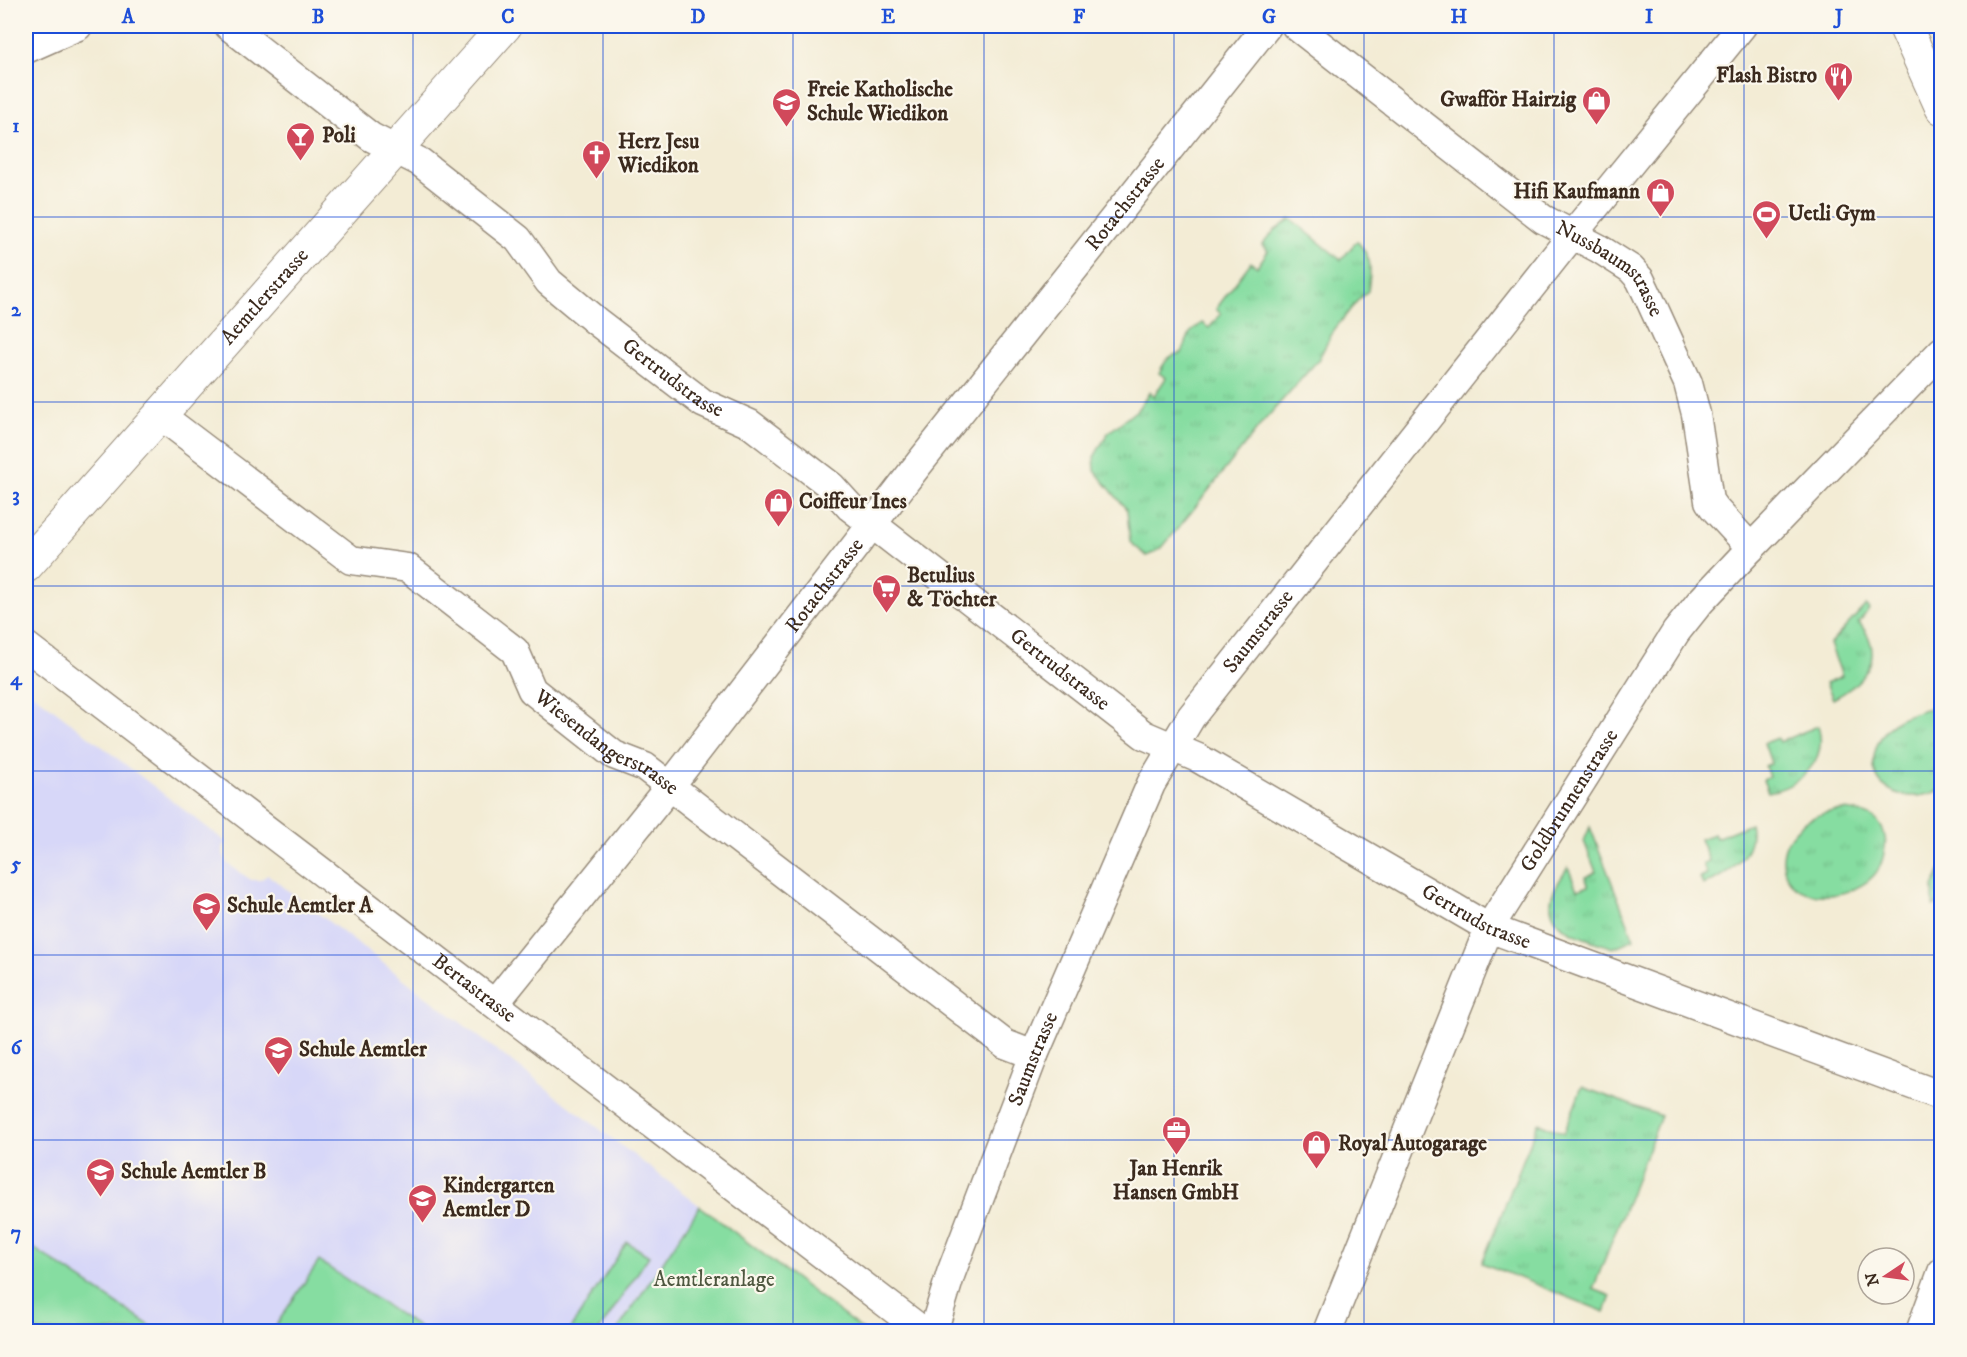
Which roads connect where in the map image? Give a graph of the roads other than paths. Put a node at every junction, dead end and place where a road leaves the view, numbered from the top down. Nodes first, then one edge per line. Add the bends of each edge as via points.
1 (78, 26) edge
2 (229, 26) edge
3 (505, 26) edge
4 (1267, 26) edge
5 (1296, 26) edge
6 (1742, 26) edge
7 (1905, 26) edge
8 (26, 49) edge
9 (1941, 108) edge
10 (393, 150) junction
11 (1573, 234) junction
12 (1941, 351) edge
13 (160, 415) junction
14 (873, 525) junction
15 (1751, 548) junction
16 (26, 567) edge
17 (26, 646) edge
18 (1172, 747) junction
19 (670, 786) junction
20 (1489, 928) junction
21 (495, 1003) junction
22 (1034, 1055) junction
23 (1941, 1096) edge
24 (1941, 1272) edge
25 (924, 1332) edge
26 (933, 1332) edge
27 (1327, 1332) edge
28 (1920, 1332) edge

1 - 8 street
2 - 10 street, Gertrudstrasse via 370,137
3 - 10 street, Aemtlerstrasse
4 - 14 street, Rotachstrasse
5 - 11 street, Nussbaumstrasse via 1543,219
6 - 11 street, Saumstrasse
7 - 9 street
10 - 13 street, Aemtlerstrasse
10 - 14 street, Gertrudstrasse via 420,162 518,239 549,282 596,321 703,403 750,423 831,486
11 - 15 street, Nussbaumstrasse via 1631,269 1640,279 1690,390 1709,501
11 - 18 street, Saumstrasse via 1191,717
12 - 15 street, Goldbrunnenstrasse
13 - 16 street, Aemtlerstrasse
13 - 19 street, Wiesendangerstrasse via 351,560 408,568 515,651 532,690 614,754 645,767
14 - 18 street, Gertrudstrasse via 1133,728
14 - 19 street, Rotachstrasse
15 - 20 street, Goldbrunnenstrasse via 1676,632
17 - 21 street, Bertastrasse
18 - 20 street, Gertrudstrasse via 1198,758
18 - 22 street, Saumstrasse via 1151,784
19 - 21 street, Rotachstrasse
19 - 22 street, Wiesendangerstrasse via 1005,1044
20 - 23 street, Gertrudstrasse
20 - 27 street, Goldbrunnenstrasse
21 - 25 street, Bertastrasse
22 - 26 street, Saumstrasse via 951,1273
24 - 28 street

